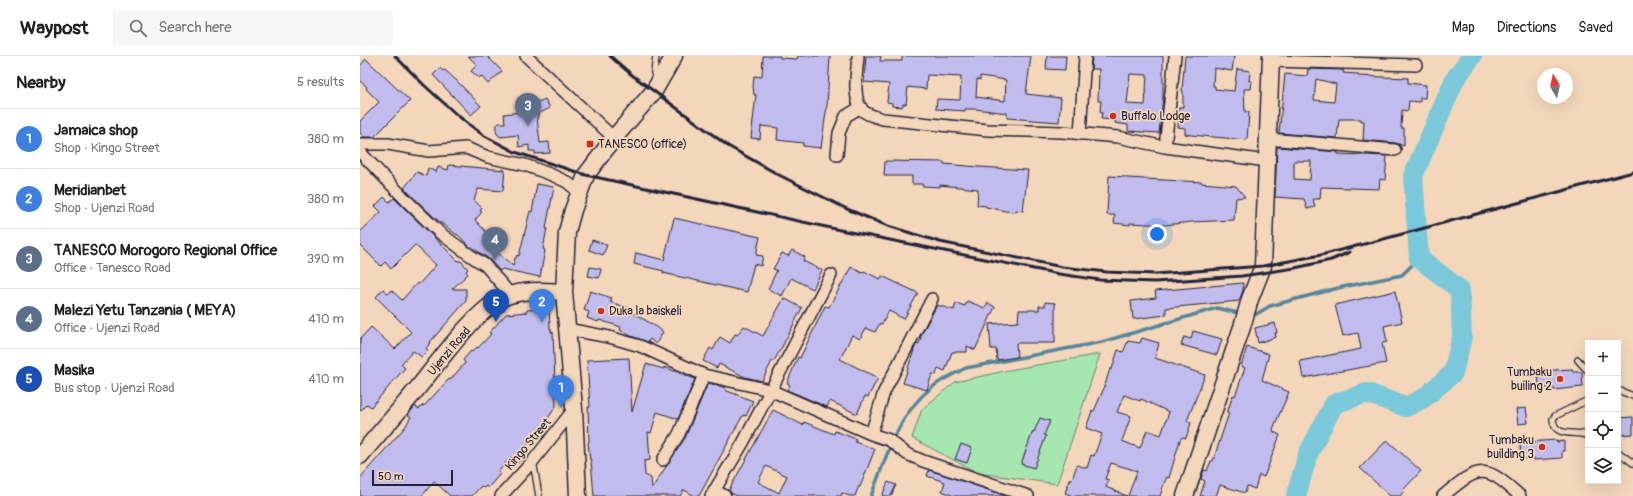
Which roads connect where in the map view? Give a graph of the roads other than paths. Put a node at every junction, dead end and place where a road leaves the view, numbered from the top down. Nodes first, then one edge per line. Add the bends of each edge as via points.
1 (526, 56) edge
2 (656, 56) edge
3 (674, 56) edge
4 (858, 56) edge
5 (1085, 56) edge
6 (1175, 56) edge
7 (1271, 58) edge
8 (1416, 65) dead end
9 (658, 83) junction
10 (861, 107) junction
11 (1080, 134) junction
12 (614, 138) junction
13 (1268, 139) junction
14 (360, 144) edge
15 (1165, 147) junction
16 (1395, 150) dead end
17 (360, 152) edge
18 (837, 155) dead end
19 (1267, 161) junction
20 (580, 193) junction
21 (831, 275) dead end
22 (564, 292) junction
23 (511, 295) junction
24 (932, 299) dead end
25 (567, 329) junction
26 (1578, 360) dead end
27 (1585, 367) edge
28 (704, 375) junction
29 (770, 390) junction
30 (1621, 391) edge
31 (1633, 396) edge
32 (1585, 401) edge
33 (574, 409) junction
34 (871, 434) junction
35 (1585, 434) edge
36 (1621, 454) edge
37 (360, 456) edge
38 (663, 460) dead end
39 (533, 461) junction
40 (1633, 463) edge
41 (712, 493) edge
42 (501, 496) edge
43 (539, 496) edge
44 (578, 496) edge
45 (725, 496) edge
46 (1028, 496) edge
47 (1185, 496) edge
48 (1443, 496) edge
49 (1520, 496) edge

1 - 12 street
2 - 9 lane via 654,72
3 - 9 street
4 - 10 street via 856,89
5 - 11 street
6 - 15 street
7 - 8 street
7 - 13 street
9 - 12 street
10 - 11 street via 871,115 883,118 988,130
10 - 18 street via 846,116 839,133
11 - 15 street via 1118,137
12 - 20 street via 586,176
13 - 16 street
13 - 19 street
14 - 20 street via 388,144 430,151 466,148 552,175 567,182
15 - 19 street
17 - 23 street via 440,233 485,265
19 - 47 street via 1263,266
20 - 22 street via 567,232
21 - 29 street
22 - 23 street, Ujenzi Road via 532,291
22 - 25 street
23 - 37 street, Ujenzi Road via 501,299 480,315 459,337
24 - 34 street via 884,392
25 - 28 street via 640,346
25 - 33 street
26 - 27 lane
28 - 29 street
28 - 38 street via 678,434
29 - 34 street
29 - 41 street
30 - 31 lane
32 - 35 lane via 1555,416 1553,423 1560,432
33 - 39 street, Kingo Street
33 - 44 street
34 - 46 street via 889,440 907,454 923,461
36 - 40 lane
39 - 42 street, Kingo Street
39 - 43 lane
41 - 45 street
48 - 49 street via 1466,477 1485,472 1498,477

